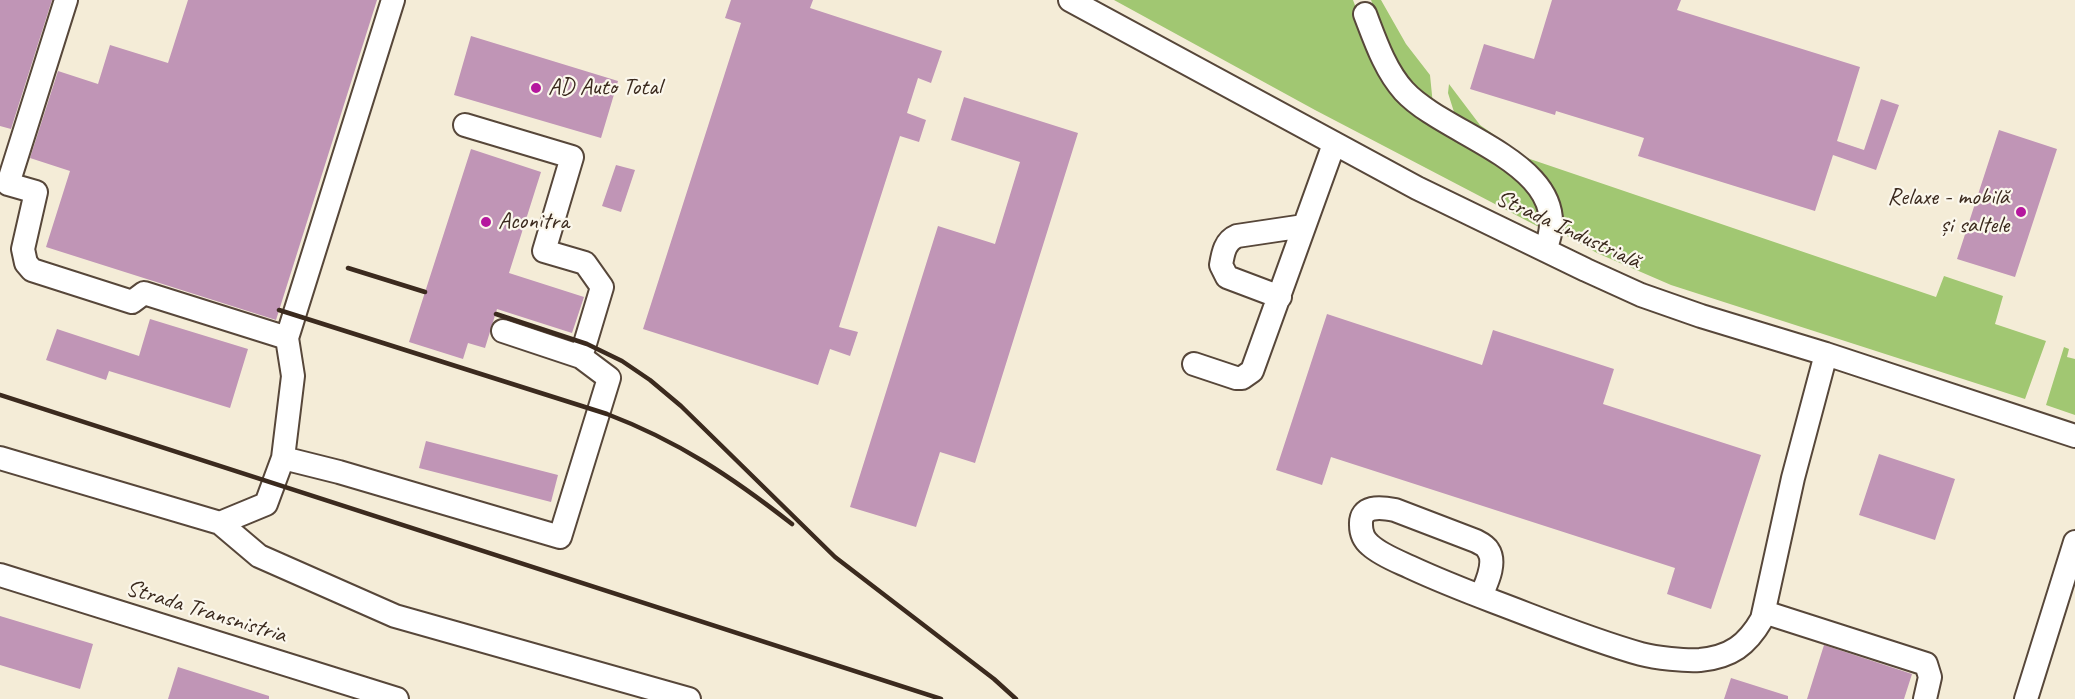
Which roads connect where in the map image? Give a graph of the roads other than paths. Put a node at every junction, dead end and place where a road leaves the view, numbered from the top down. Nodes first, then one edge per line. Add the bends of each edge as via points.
1 (66, 0) edge
2 (393, 0) edge
3 (1070, 0) edge
4 (1365, 15) dead end
5 (465, 125) dead end
6 (1334, 144) junction
7 (1305, 226) junction
8 (1545, 250) junction
9 (1280, 297) junction
10 (503, 331) dead end
11 (287, 338) junction
12 (1826, 354) junction
13 (581, 357) junction
14 (1194, 364) dead end
15 (2075, 436) edge
16 (0, 458) edge
17 (283, 458) junction
18 (220, 523) junction
19 (2075, 542) edge
20 (0, 575) edge
21 (1481, 596) junction
22 (1764, 612) junction
23 (397, 699) edge
24 (689, 699) edge
25 (1925, 699) edge
26 (2026, 699) edge

1 - 11 street via 8,184 36,192 23,249 26,263 32,270 132,303 144,293
2 - 11 street
3 - 6 street, Strada Industrială
4 - 8 street via 1380,51 1404,91 1430,113 1536,182 1550,207 1551,231
5 - 13 street via 572,157 544,251 585,264 602,287
6 - 7 street
6 - 8 street, Strada Industrială
7 - 9 street
7 - 9 street via 1237,236 1226,246 1221,265 1227,277
8 - 12 street, Strada Industrială via 1641,295
9 - 14 street via 1258,360 1247,376 1236,378
10 - 13 street
11 - 17 street via 293,375
12 - 15 street, Strada Industrială
12 - 22 street via 1793,478
13 - 17 street via 609,378 560,537
16 - 18 street
17 - 18 street via 266,504
18 - 24 street via 259,556 395,616
19 - 26 street
20 - 23 street, Strada Transnistria
21 - 21 street via 1391,559 1369,545 1362,536 1360,523 1364,512 1381,507 1395,510 1488,549 1490,569
21 - 22 street via 1644,654 1700,660 1742,646
22 - 25 street via 1926,664 1930,677

